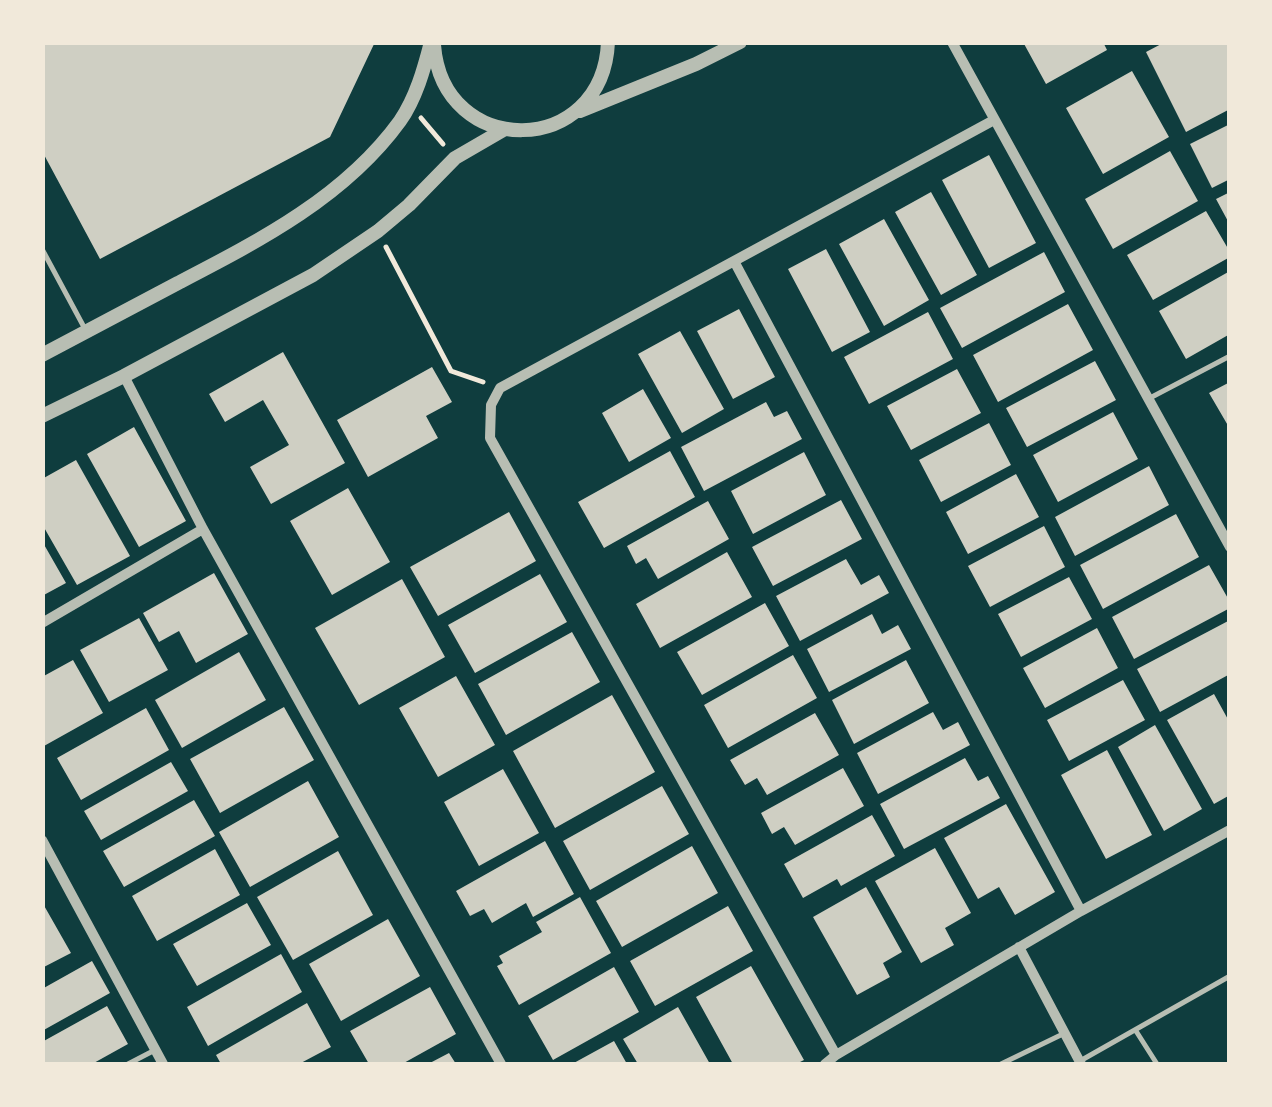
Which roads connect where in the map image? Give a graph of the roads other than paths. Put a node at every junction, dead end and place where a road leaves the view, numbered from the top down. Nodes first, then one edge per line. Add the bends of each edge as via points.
1 (433, 42) edge
2 (608, 42) edge
3 (740, 42) edge
4 (952, 42) edge
5 (574, 113) junction
6 (994, 120) junction
7 (504, 129) junction
8 (42, 249) edge
9 (734, 261) junction
10 (86, 331) junction
11 (42, 355) edge
12 (1230, 356) edge
13 (124, 376) junction
14 (1148, 399) junction
15 (42, 416) edge
16 (203, 529) junction
17 (1230, 547) edge
18 (42, 623) edge
19 (1230, 830) edge
20 (42, 840) edge
21 (1081, 911) junction
22 (1020, 948) junction
23 (1230, 976) edge
24 (1136, 1030) junction
25 (1065, 1033) junction
26 (155, 1050) junction
27 (836, 1056) junction
28 (1080, 1063) edge
29 (128, 1064) edge
30 (163, 1064) edge
31 (501, 1064) edge
32 (825, 1064) edge
33 (1001, 1064) edge
34 (1157, 1064) edge

1 - 7 street via 440,76 456,101
1 - 10 street via 402,118 333,191 224,259
2 - 5 street via 602,76
3 - 5 street
4 - 6 street
5 - 7 street via 534,130
6 - 9 street
6 - 14 street
7 - 13 street via 455,158 378,231 313,275
8 - 10 lane
9 - 21 street
9 - 27 street via 500,388 490,438
10 - 11 street
12 - 14 lane
13 - 15 street
13 - 16 street
14 - 17 street
16 - 18 street
16 - 31 street
19 - 21 street
20 - 26 street
21 - 22 street
22 - 25 street
22 - 27 street
23 - 24 lane
24 - 28 lane
24 - 34 lane
25 - 28 street
25 - 33 lane
26 - 29 lane
26 - 30 street
27 - 32 street

